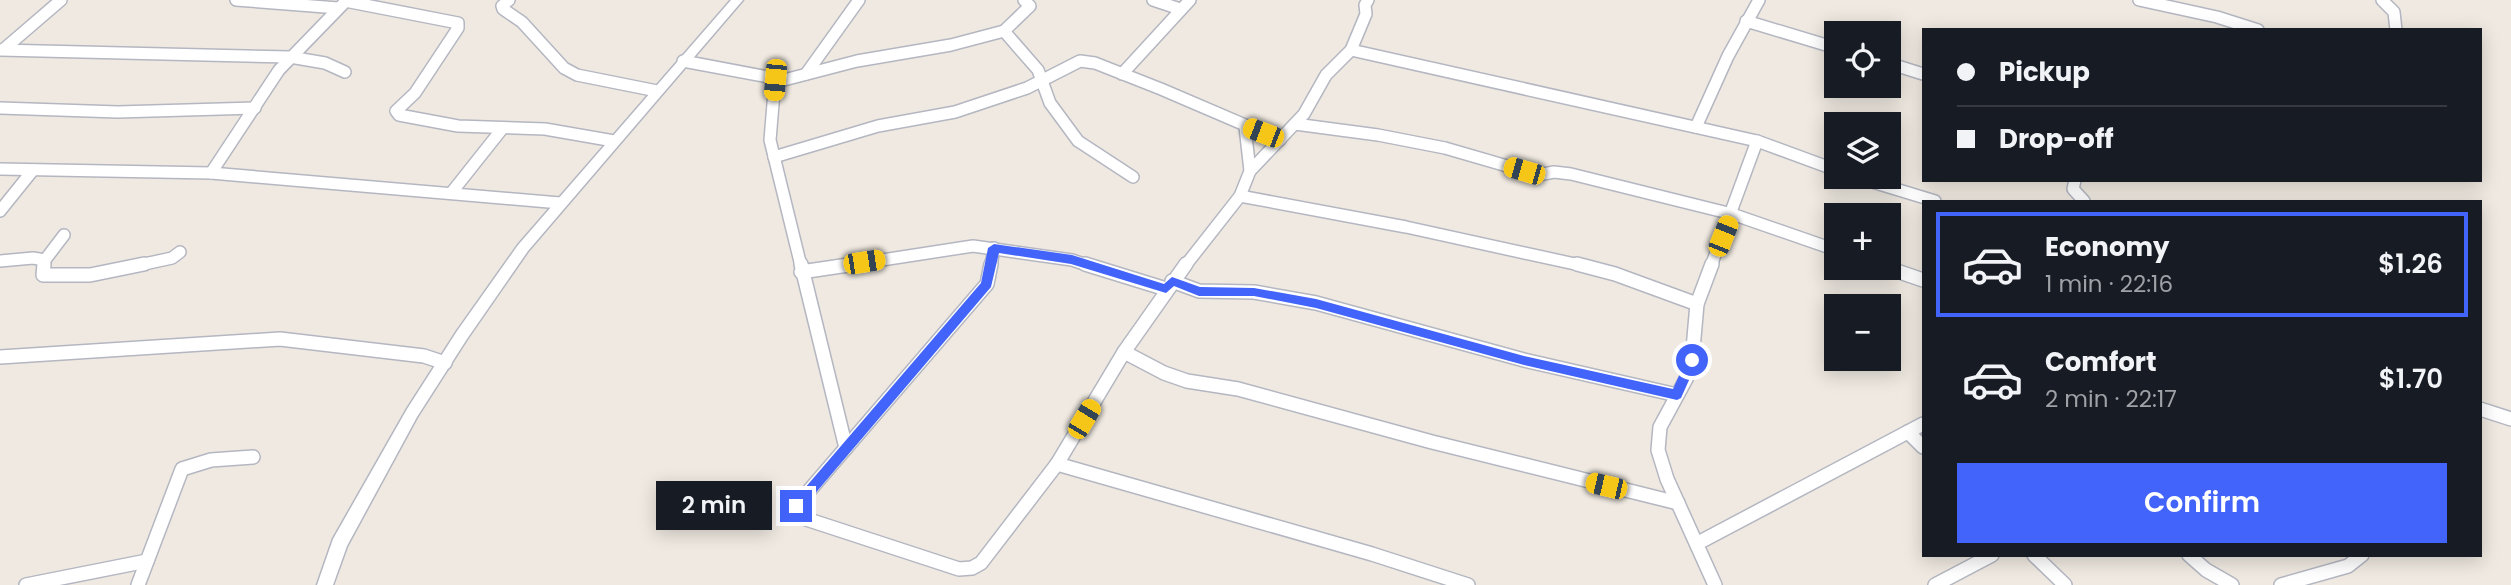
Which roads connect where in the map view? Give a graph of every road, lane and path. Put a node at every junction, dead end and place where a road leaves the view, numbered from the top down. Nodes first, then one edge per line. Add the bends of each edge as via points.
1 (61, 0) edge
2 (236, 0) edge
3 (410, 0) edge
4 (509, 0) edge
5 (737, 0) edge
6 (859, 0) edge
7 (1024, 0) edge
8 (1153, 0) edge
9 (1189, 0) edge
10 (1759, 0) edge
11 (2139, 0) edge
12 (2382, 0) edge
13 (1362, 2) edge
14 (344, 3) edge
15 (401, 9) junction
16 (1180, 9) junction
17 (1746, 21) junction
18 (2251, 28) edge
19 (2396, 28) edge
20 (1004, 31) junction
21 (1824, 44) edge
22 (2, 50) edge
23 (1351, 50) junction
24 (290, 57) junction
25 (683, 61) junction
26 (1901, 67) edge
27 (345, 72) dead end
28 (806, 74) junction
29 (1122, 74) junction
30 (1922, 74) edge
31 (775, 80) junction
32 (1044, 80) junction
33 (657, 91) junction
34 (0, 108) edge
35 (255, 108) junction
36 (1295, 124) junction
37 (1245, 127) junction
38 (1696, 127) junction
39 (502, 129) junction
40 (1280, 140) junction
41 (614, 141) junction
42 (1757, 141) junction
43 (774, 157) junction
44 (1824, 166) edge
45 (0, 169) edge
46 (33, 170) junction
47 (1250, 171) junction
48 (211, 173) junction
49 (1132, 177) dead end
50 (2075, 182) edge
51 (1896, 189) edge
52 (452, 192) junction
53 (1240, 196) junction
54 (1932, 200) edge
55 (2083, 200) edge
56 (560, 203) junction
57 (0, 211) edge
58 (1732, 214) junction
59 (64, 235) dead end
60 (1824, 246) edge
61 (994, 248) junction
62 (180, 252) dead end
63 (45, 260) junction
64 (0, 261) edge
65 (801, 272) junction
66 (1901, 272) edge
67 (1922, 280) edge
68 (1169, 285) junction
69 (1697, 304) junction
70 (1124, 352) junction
71 (0, 357) edge
72 (444, 363) junction
73 (1677, 395) junction
74 (2482, 410) edge
75 (2511, 419) edge
76 (1922, 425) edge
77 (1908, 432) junction
78 (1922, 446) edge
79 (846, 448) junction
80 (253, 457) dead end
81 (1058, 464) junction
82 (1678, 503) junction
83 (1698, 543) junction
84 (1988, 557) edge
85 (2036, 557) edge
86 (2191, 557) edge
87 (2359, 557) edge
88 (148, 561) junction
89 (2309, 582) edge
90 (26, 585) edge
91 (138, 585) edge
92 (325, 585) edge
93 (1468, 585) edge
94 (1715, 585) edge
95 (1935, 585) edge
96 (2065, 585) edge
97 (2232, 585) edge
98 (2281, 585) edge

1 - 22 street
2 - 14 street
3 - 15 street
4 - 33 street via 503,9 523,22 564,68 577,75
5 - 25 street
6 - 28 street
7 - 20 street via 1030,6
8 - 16 street
9 - 16 street
10 - 17 street
11 - 18 street
12 - 19 street via 2396,13
13 - 23 street via 1366,14
14 - 15 street
14 - 24 street
15 - 39 street via 458,23 458,28 415,93 396,111 399,115
16 - 29 street
17 - 21 street
17 - 38 street
20 - 28 street
20 - 32 street
22 - 24 street
23 - 36 street via 1326,75
23 - 38 street
24 - 27 street
24 - 35 street
25 - 31 street
25 - 33 street
26 - 30 street
28 - 31 street
29 - 32 street via 1080,61
29 - 37 street
31 - 43 street via 770,133
32 - 43 street via 948,114 878,126
32 - 49 street via 1050,103 1078,141
33 - 41 street
34 - 35 street via 118,112
35 - 48 street
36 - 40 street
36 - 58 street via 1445,148 1538,175 1571,174
37 - 40 street
37 - 47 street
38 - 42 street
39 - 41 street via 545,128
39 - 52 street
40 - 47 street
41 - 56 street
42 - 44 street
42 - 58 street
43 - 65 street
45 - 46 street
46 - 48 street
46 - 57 street
47 - 53 street
48 - 52 street
50 - 55 street via 2073,189
51 - 54 street
52 - 56 street
53 - 68 street
53 - 69 street via 1574,263
56 - 72 street via 523,248
58 - 60 street
58 - 69 street
59 - 63 street
61 - 65 street via 960,247
61 - 68 street via 1072,260
61 - 79 street via 987,284
62 - 63 street via 172,258 90,275 43,275
63 - 64 street
65 - 79 street
66 - 67 street
68 - 70 street
68 - 73 street via 1316,303 1524,360
69 - 73 street via 1692,360
70 - 81 street
70 - 82 street via 1187,381 1238,389
71 - 72 street via 280,339 424,356
72 - 92 street via 339,544
73 - 82 street via 1660,427 1658,450
74 - 75 street
76 - 77 street
77 - 78 street
77 - 83 street
79 - 81 street via 796,506 796,513 967,569 981,564
80 - 88 street via 211,460 182,469
81 - 93 street
82 - 83 street
83 - 94 street
84 - 95 street
85 - 96 street
86 - 97 street
87 - 89 street
88 - 90 street
88 - 91 street
89 - 98 street

